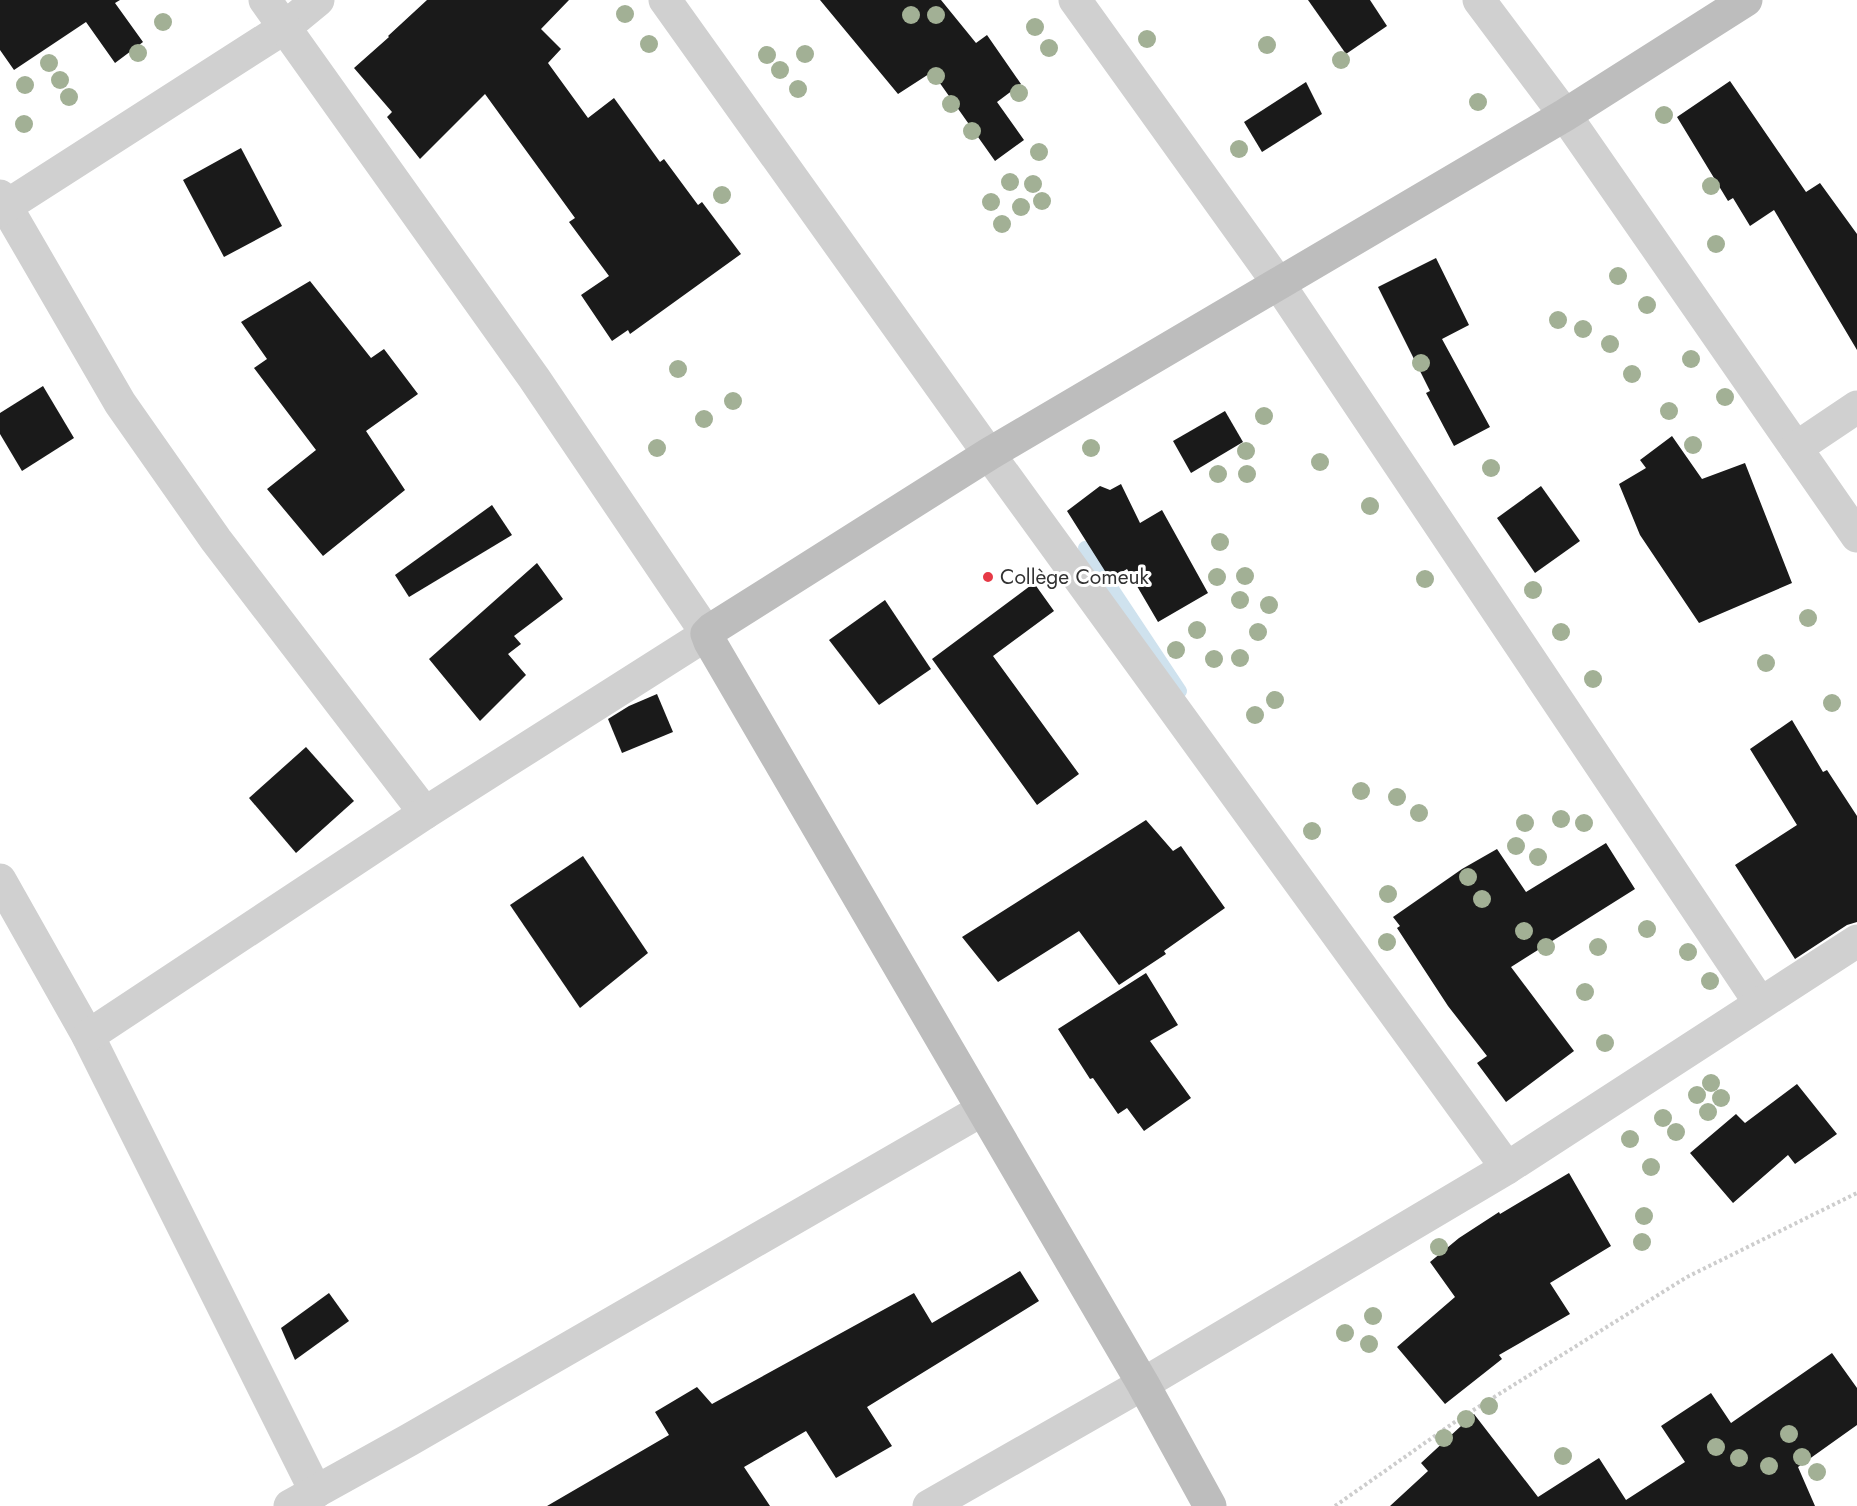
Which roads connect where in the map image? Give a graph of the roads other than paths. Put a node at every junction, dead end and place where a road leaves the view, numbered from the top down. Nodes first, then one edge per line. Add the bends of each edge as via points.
1 (265, 0) edge
2 (318, 0) edge
3 (665, 0) edge
4 (1075, 0) edge
5 (1479, 0) edge
6 (1746, 0) edge
7 (284, 28) junction
8 (1565, 115) junction
9 (2, 204) edge
10 (1278, 283) junction
11 (1857, 407) edge
12 (1796, 448) junction
13 (989, 454) junction
14 (1857, 536) edge
15 (707, 634) junction
16 (425, 813) junction
17 (0, 880) edge
18 (1857, 940) edge
19 (1760, 1003) junction
20 (88, 1036) junction
21 (982, 1110) junction
22 (1507, 1168) junction
23 (1143, 1384) junction
24 (303, 1499) edge
25 (929, 1506) edge
26 (1209, 1506) edge

1 - 7 street
2 - 7 street
3 - 13 street
4 - 10 street
5 - 8 street
6 - 8 main road
7 - 9 street
7 - 15 street via 534,378
8 - 10 main road
8 - 12 street
9 - 16 street via 120,403 216,540
10 - 13 main road
10 - 19 street
11 - 12 street
12 - 14 street
13 - 15 main road
13 - 22 street
15 - 16 street
15 - 21 main road
16 - 20 street
17 - 20 street
18 - 19 street
19 - 22 street
20 - 24 street
21 - 23 main road
21 - 24 street
22 - 23 street
23 - 25 street
23 - 26 main road

